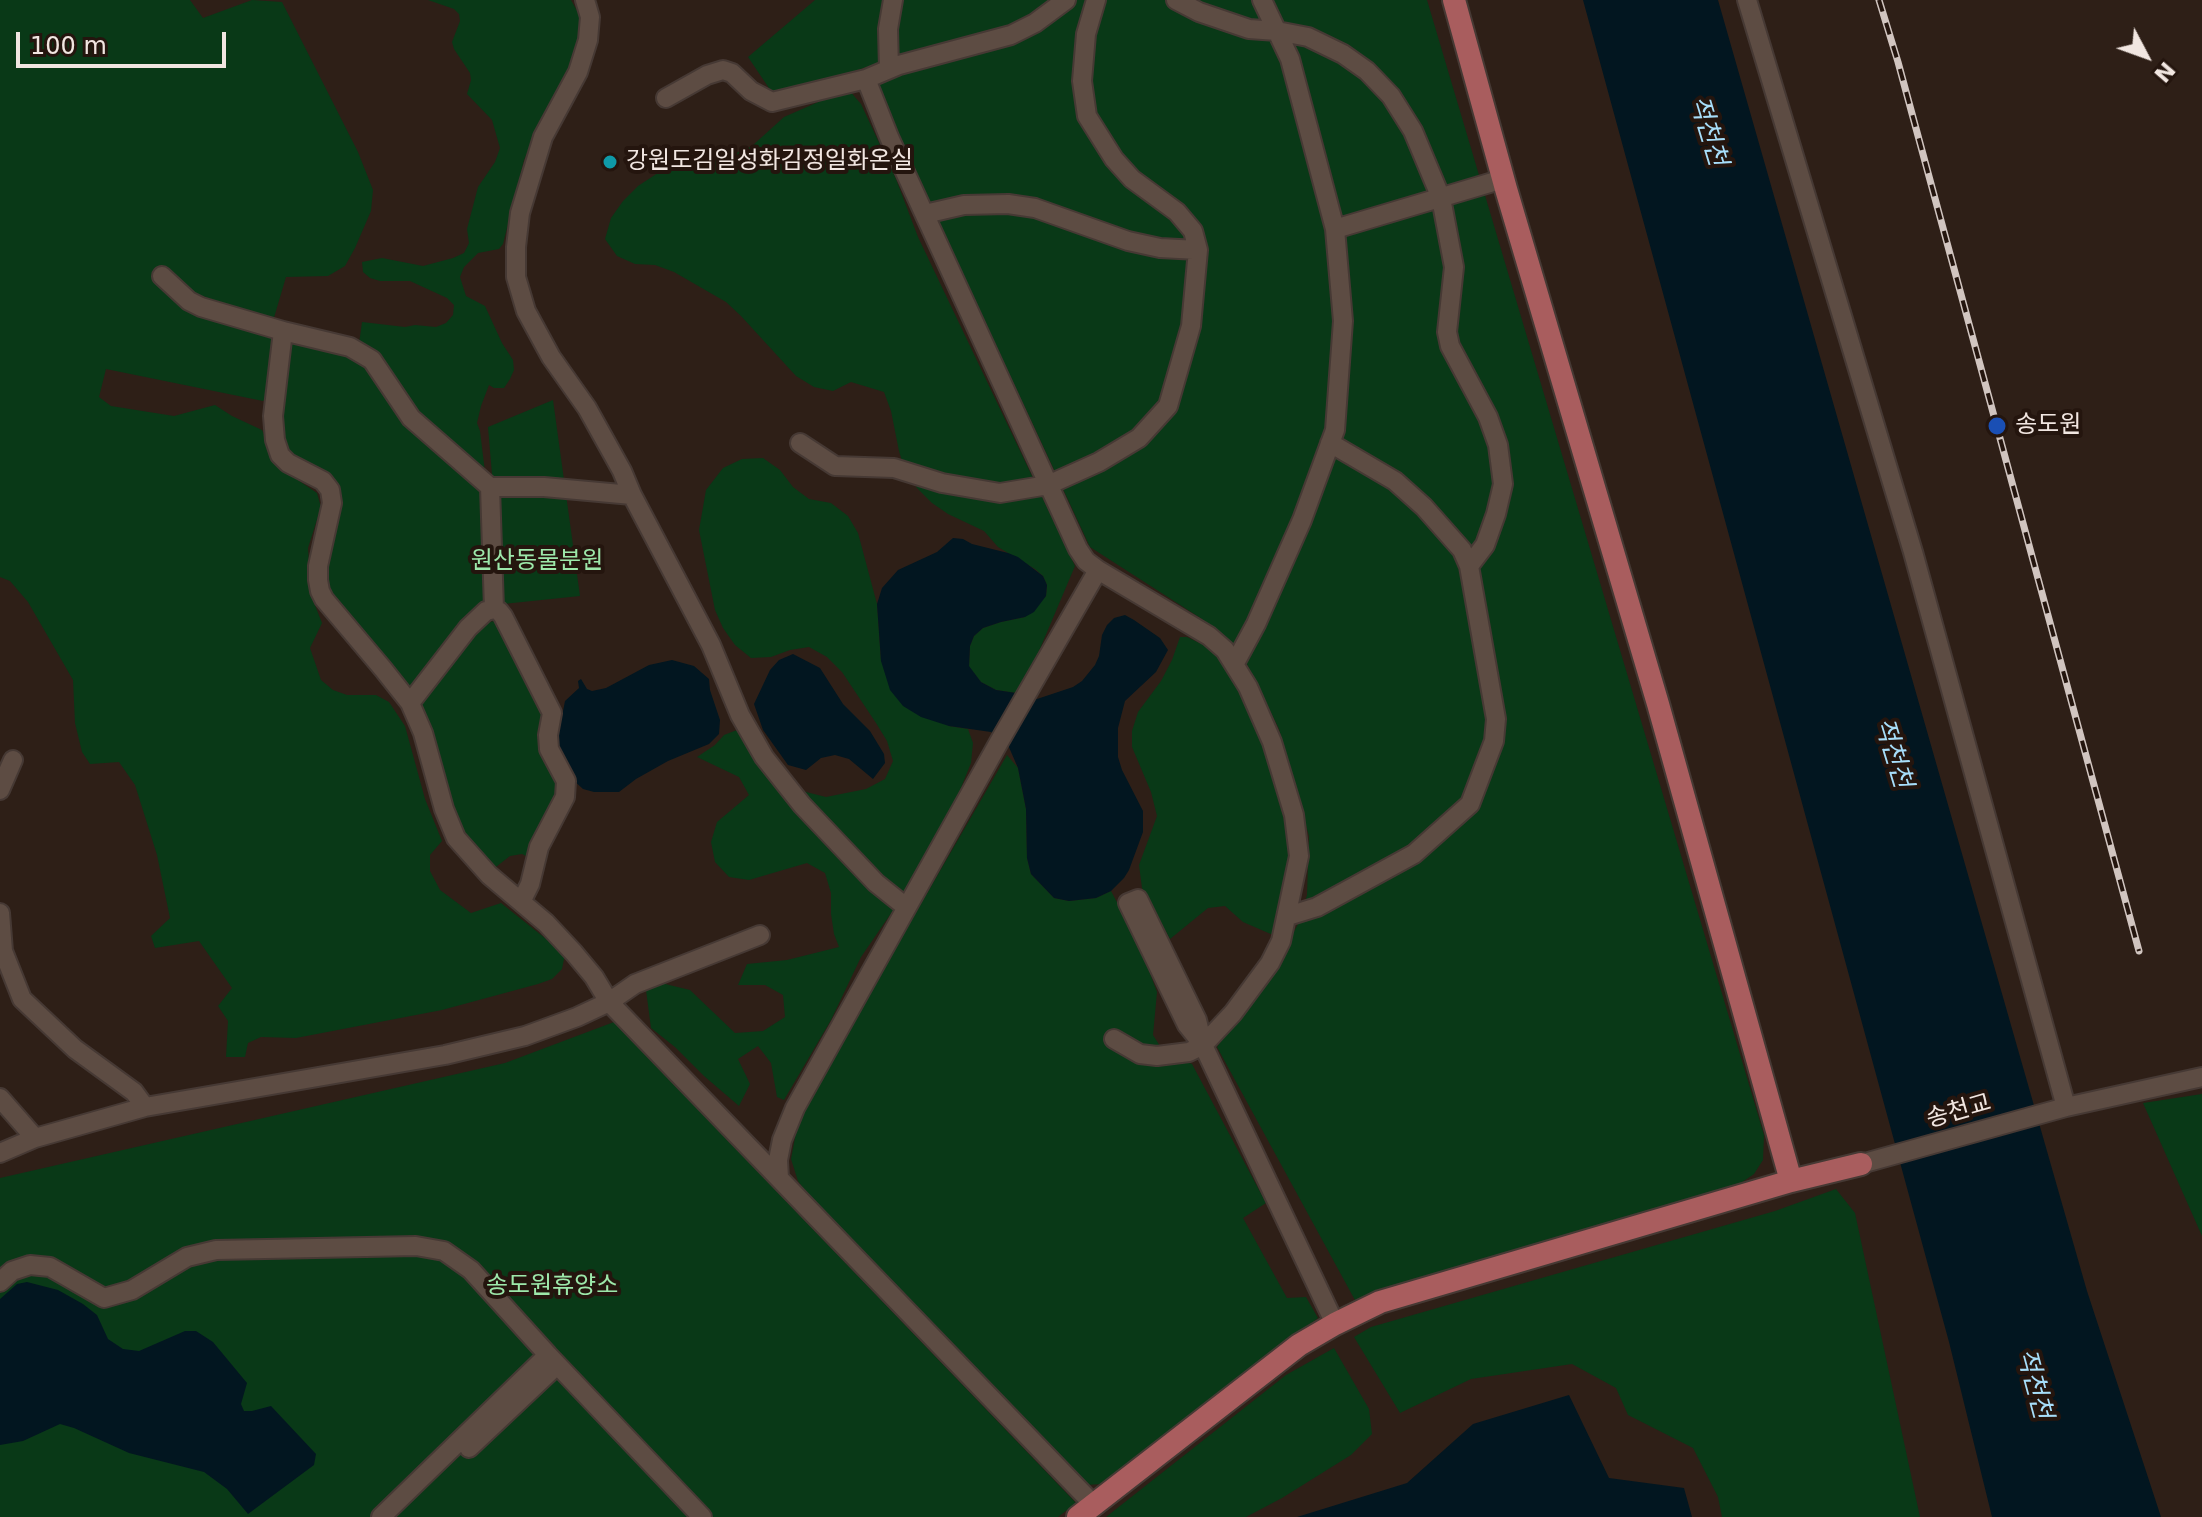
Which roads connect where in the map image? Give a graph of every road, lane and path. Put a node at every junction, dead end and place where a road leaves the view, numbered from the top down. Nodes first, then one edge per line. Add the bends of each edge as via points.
1 (585, 0) edge
2 (893, 0) edge
3 (1066, 0) edge
4 (1096, 0) edge
5 (1176, 0) edge
6 (1262, 0) edge
7 (1454, 0) edge
8 (1747, 0) edge
9 (1277, 31) junction
10 (889, 69) junction
11 (866, 79) junction
12 (666, 98) dead end
13 (1503, 179) junction
14 (1441, 198) junction
15 (925, 214) junction
16 (1335, 229) junction
17 (1198, 250) junction
18 (162, 276) dead end
19 (283, 331) junction
20 (800, 443) dead end
21 (1330, 443) junction
22 (1048, 485) junction
23 (490, 487) junction
24 (632, 495) junction
25 (1469, 566) junction
26 (1098, 570) junction
27 (494, 609) junction
28 (1235, 663) junction
29 (410, 703) junction
30 (13, 760) dead end
31 (0, 790) edge
32 (521, 902) junction
33 (906, 907) junction
34 (0, 913) edge
35 (1288, 916) junction
36 (760, 935) dead end
37 (0, 978) edge
38 (22, 999) junction
39 (609, 1002) junction
40 (1114, 1039) dead end
41 (1203, 1045) junction
42 (2202, 1077) edge
43 (0, 1098) edge
44 (145, 1107) junction
45 (2062, 1108) junction
46 (35, 1138) junction
47 (0, 1153) edge
48 (1866, 1162) joint
49 (779, 1178) junction
50 (1791, 1181) junction
51 (0, 1282) edge
52 (1335, 1324) junction
53 (552, 1360) junction
54 (1086, 1511) edge
55 (381, 1517) edge
56 (396, 1517) edge
57 (702, 1517) edge

1 - 24 street via 588,40 578,72 543,137 530,179 519,224 516,277 526,311 587,408
2 - 10 street
3 - 10 street via 1011,35
4 - 17 street via 1086,34 1082,81 1087,116 1132,179 1177,212 1193,231
5 - 9 street via 1249,29
6 - 9 street
7 - 13 main road
8 - 45 street via 1913,552
9 - 14 street via 1308,37 1367,71 1413,131
9 - 16 street via 1290,59
10 - 11 street
11 - 12 street via 769,102 723,70
11 - 15 street
13 - 14 street
13 - 50 main road
14 - 16 street
14 - 25 street via 1454,267 1450,346 1488,417 1503,484 1485,545
15 - 17 street via 964,205 1008,204 1035,208 1128,241
15 - 22 street
16 - 21 street via 1343,321
17 - 22 street via 1191,326 1168,406 1139,438
18 - 19 street via 201,307
19 - 23 street via 350,347 372,360 411,418
19 - 29 street via 275,440 288,463 323,481 332,503 318,566 320,591
20 - 22 street via 835,466 894,468 1000,493
21 - 25 street via 1395,481 1462,550
21 - 28 street via 1302,520
22 - 26 street via 1078,549
23 - 24 street
23 - 27 street
24 - 33 street via 764,757 802,805
25 - 35 street via 1496,719 1494,741 1470,804 1414,854 1317,907
26 - 28 street via 1209,636
26 - 33 street
27 - 29 street via 468,628
27 - 32 street via 503,616 552,713 549,749 566,781 565,797 539,847
28 - 35 street via 1272,742 1294,815 1299,856
29 - 32 street via 456,838
30 - 31 street
32 - 39 street via 574,953
33 - 49 street via 795,1108 782,1140
34 - 38 street via 3,951
35 - 41 street via 1270,963
36 - 39 street via 635,984
37 - 38 street
38 - 44 street via 75,1049 134,1092
39 - 44 street via 525,1036 445,1055
39 - 49 street
40 - 41 street via 1140,1054 1157,1056
41 - 41 street via 1187,1025 1128,903 1138,899 1197,1020
41 - 52 street
42 - 45 street, 송천교
43 - 46 street
44 - 46 street
45 - 48 street, 송천교
46 - 47 street
48 - 50 main road
49 - 54 street
50 - 52 main road via 1380,1302
51 - 53 street via 30,1265 50,1267 104,1298 132,1290 187,1257 216,1250 416,1246 444,1251 471,1270
52 - 54 main road via 1299,1345
53 - 55 street
53 - 56 street
53 - 57 street

